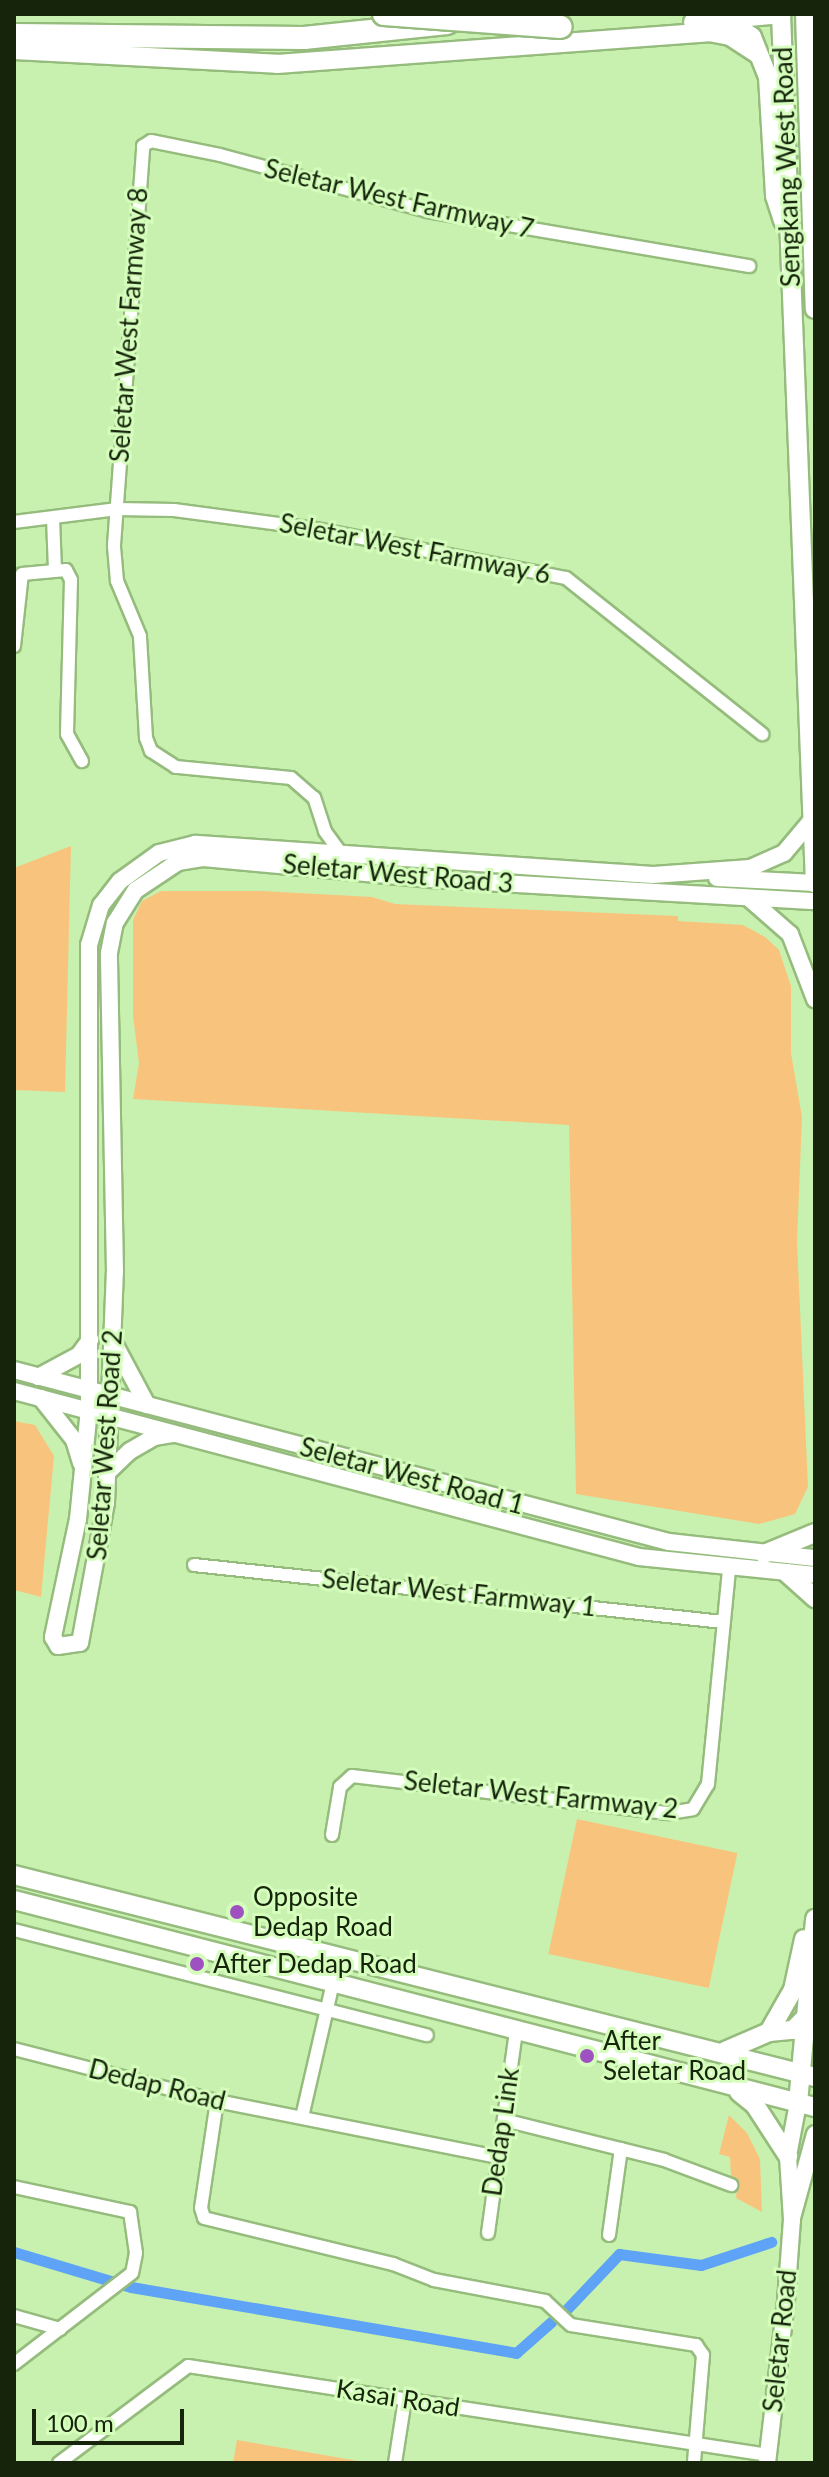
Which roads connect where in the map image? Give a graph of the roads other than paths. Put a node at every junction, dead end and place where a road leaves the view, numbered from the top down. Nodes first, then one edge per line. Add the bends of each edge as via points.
1 (384, 14) edge
2 (520, 14) edge
3 (782, 17) edge
4 (727, 20) junction
5 (806, 20) edge
6 (561, 27) junction
7 (14, 35) edge
8 (14, 50) edge
9 (416, 51) junction
10 (756, 53) junction
11 (813, 121) edge
12 (146, 142) joint
13 (789, 239) junction
14 (749, 266) dead end
15 (815, 309) edge
16 (117, 509) junction
17 (53, 518) junction
18 (14, 522) edge
19 (55, 569) junction
20 (14, 646) edge
21 (762, 734) dead end
22 (82, 761) dead end
23 (318, 815) junction
24 (811, 821) junction
25 (317, 851) junction
26 (340, 852) junction
27 (334, 872) junction
28 (653, 875) junction
29 (815, 883) edge
30 (750, 899) junction
31 (815, 901) edge
32 (815, 999) edge
33 (89, 1027) joint
34 (111, 1030) joint
35 (91, 1339) junction
36 (113, 1340) junction
37 (14, 1370) edge
38 (38, 1377) junction
39 (90, 1390) junction
40 (14, 1391) edge
41 (110, 1396) junction
42 (41, 1398) junction
43 (147, 1405) junction
44 (89, 1409) junction
45 (110, 1414) junction
46 (179, 1433) junction
47 (83, 1472) junction
48 (108, 1472) junction
49 (815, 1533) edge
50 (815, 1558) edge
51 (764, 1562) junction
52 (194, 1565) dead end
53 (787, 1573) junction
54 (728, 1575) junction
55 (815, 1575) edge
56 (815, 1598) edge
57 (723, 1622) junction
58 (332, 1835) dead end
59 (14, 1875) edge
60 (14, 1900) edge
61 (815, 1918) edge
62 (14, 1930) edge
63 (312, 1948) junction
64 (369, 1961) junction
65 (333, 1983) junction
66 (329, 2010) junction
67 (808, 2015) junction
68 (516, 2032) junction
69 (769, 2032) junction
70 (427, 2035) dead end
71 (14, 2049) edge
72 (725, 2051) junction
73 (809, 2076) edge
74 (734, 2087) junction
75 (217, 2101) junction
76 (807, 2105) edge
77 (302, 2117) junction
78 (504, 2120) junction
79 (815, 2134) edge
80 (621, 2149) junction
81 (788, 2156) junction
82 (498, 2157) junction
83 (812, 2161) edge
84 (731, 2185) dead end
85 (14, 2187) edge
86 (792, 2220) junction
87 (488, 2233) dead end
88 (609, 2235) dead end
89 (14, 2316) edge
90 (60, 2329) junction
91 (14, 2364) edge
92 (405, 2399) junction
93 (697, 2444) junction
94 (768, 2459) edge
95 (59, 2463) edge
96 (395, 2463) edge
97 (694, 2463) edge

1 - 6 highway, bridge
2 - 7 highway via 304,38
3 - 4 main road
3 - 13 main road, Sengkang West Road
4 - 6 main road
4 - 10 main road via 752,37
5 - 11 main road, Sengkang West Road
6 - 9 main road, bridge
8 - 9 main road via 243,65
9 - 10 main road via 709,32 730,36
10 - 13 main road via 768,77 775,196
11 - 15 main road, Sengkang West Road
12 - 14 street, Seletar West Farmway 7 via 220,155 427,211
12 - 16 street, Seletar West Farmway 8 via 140,159
13 - 24 main road, Sengkang West Road
16 - 17 street, Seletar West Farmway 6
16 - 21 street, Seletar West Farmway 6 via 245,517 566,578
16 - 23 street, Seletar West Farmway 8 via 117,581 140,636 142,720 151,751 194,771 291,778 314,798
17 - 18 street, Seletar West Farmway 6
17 - 19 street
19 - 20 street via 22,574
19 - 22 street via 66,570 71,580 67,734
23 - 25 street
23 - 26 street, Seletar West Farmway 8
24 - 28 main road, Seletar West Road 3 via 803,836 771,862
24 - 29 main road, Sengkang West Road
25 - 26 main road, Seletar West Road 3
25 - 27 street via 317,862
25 - 33 main road, Seletar West Road 3 via 186,845 132,869 101,905 91,933
26 - 28 main road, Seletar West Road 3
27 - 30 main road, Seletar West Road 3
27 - 34 main road, Seletar West Road 3 via 203,858 154,874 123,906 112,935
28 - 29 main road, Seletar West Road 3
30 - 31 main road, Seletar West Road 3
30 - 32 main road via 790,934
33 - 35 main road, Seletar West Road 2
34 - 36 main road, Seletar West Road 2
35 - 38 main road via 79,1355
35 - 39 main road, Seletar West Road 2
36 - 41 main road, Seletar West Road 2
36 - 43 main road
37 - 38 main road, Seletar West Road 1
38 - 39 main road, Seletar West Road 1
39 - 41 main road, Seletar West Road 1
39 - 44 main road, Seletar West Road 2
40 - 42 main road, Seletar West Road 1
41 - 43 main road, Seletar West Road 1
41 - 45 main road, Seletar West Road 2
42 - 44 main road, Seletar West Road 1
42 - 47 main road via 74,1440
43 - 51 main road, Seletar West Road 1 via 669,1542
44 - 45 main road, Seletar West Road 1
44 - 47 main road, Seletar West Road 2
45 - 46 main road, Seletar West Road 1
45 - 48 main road, Seletar West Road 2
46 - 48 main road via 154,1437
46 - 54 main road, Seletar West Road 1 via 493,1521
47 - 48 main road, Seletar West Road 2 via 53,1637 58,1646 70,1648 80,1643 96,1576
49 - 51 main road
50 - 51 main road, Seletar West Road 1
51 - 53 main road, Seletar West Road 1
51 - 54 main road, Seletar West Road 1
52 - 57 street, Seletar West Farmway 1
53 - 55 main road, Seletar West Road 1
53 - 56 main road
54 - 57 street, Seletar West Farmway 2
57 - 58 street, Seletar West Farmway 2 via 708,1784 693,1809 669,1813 352,1776 340,1787
59 - 63 main road
60 - 65 main road
61 - 67 main road
61 - 69 main road via 789,2000
62 - 66 street
63 - 64 main road
63 - 65 main road via 325,1959
64 - 65 main road
64 - 72 main road
65 - 66 street
65 - 68 main road
66 - 70 street
66 - 77 street
67 - 69 main road via 793,2030
67 - 73 main road
68 - 74 main road
68 - 78 street, Dedap Link
69 - 72 main road
71 - 75 street, Dedap Road
72 - 73 main road
73 - 76 main road
74 - 76 main road
74 - 81 main road via 755,2105
75 - 77 street, Dedap Road
75 - 93 street via 201,2208 204,2218 551,2306 567,2323 700,2348
76 - 81 main road, Seletar Road
77 - 82 street, Dedap Road
78 - 80 street
78 - 82 street, Dedap Link
79 - 83 main road, Seletar Road
80 - 84 street
80 - 88 street
81 - 86 main road, Seletar Road
82 - 87 street, Dedap Link
83 - 86 main road, Seletar Road
85 - 90 street via 130,2212 136,2253 132,2273
86 - 94 main road, Seletar Road
89 - 90 street
90 - 91 street
92 - 93 street, Kasai Road
92 - 95 street, Kasai Road via 188,2366
92 - 96 street
93 - 94 street, Kasai Road
93 - 97 street

